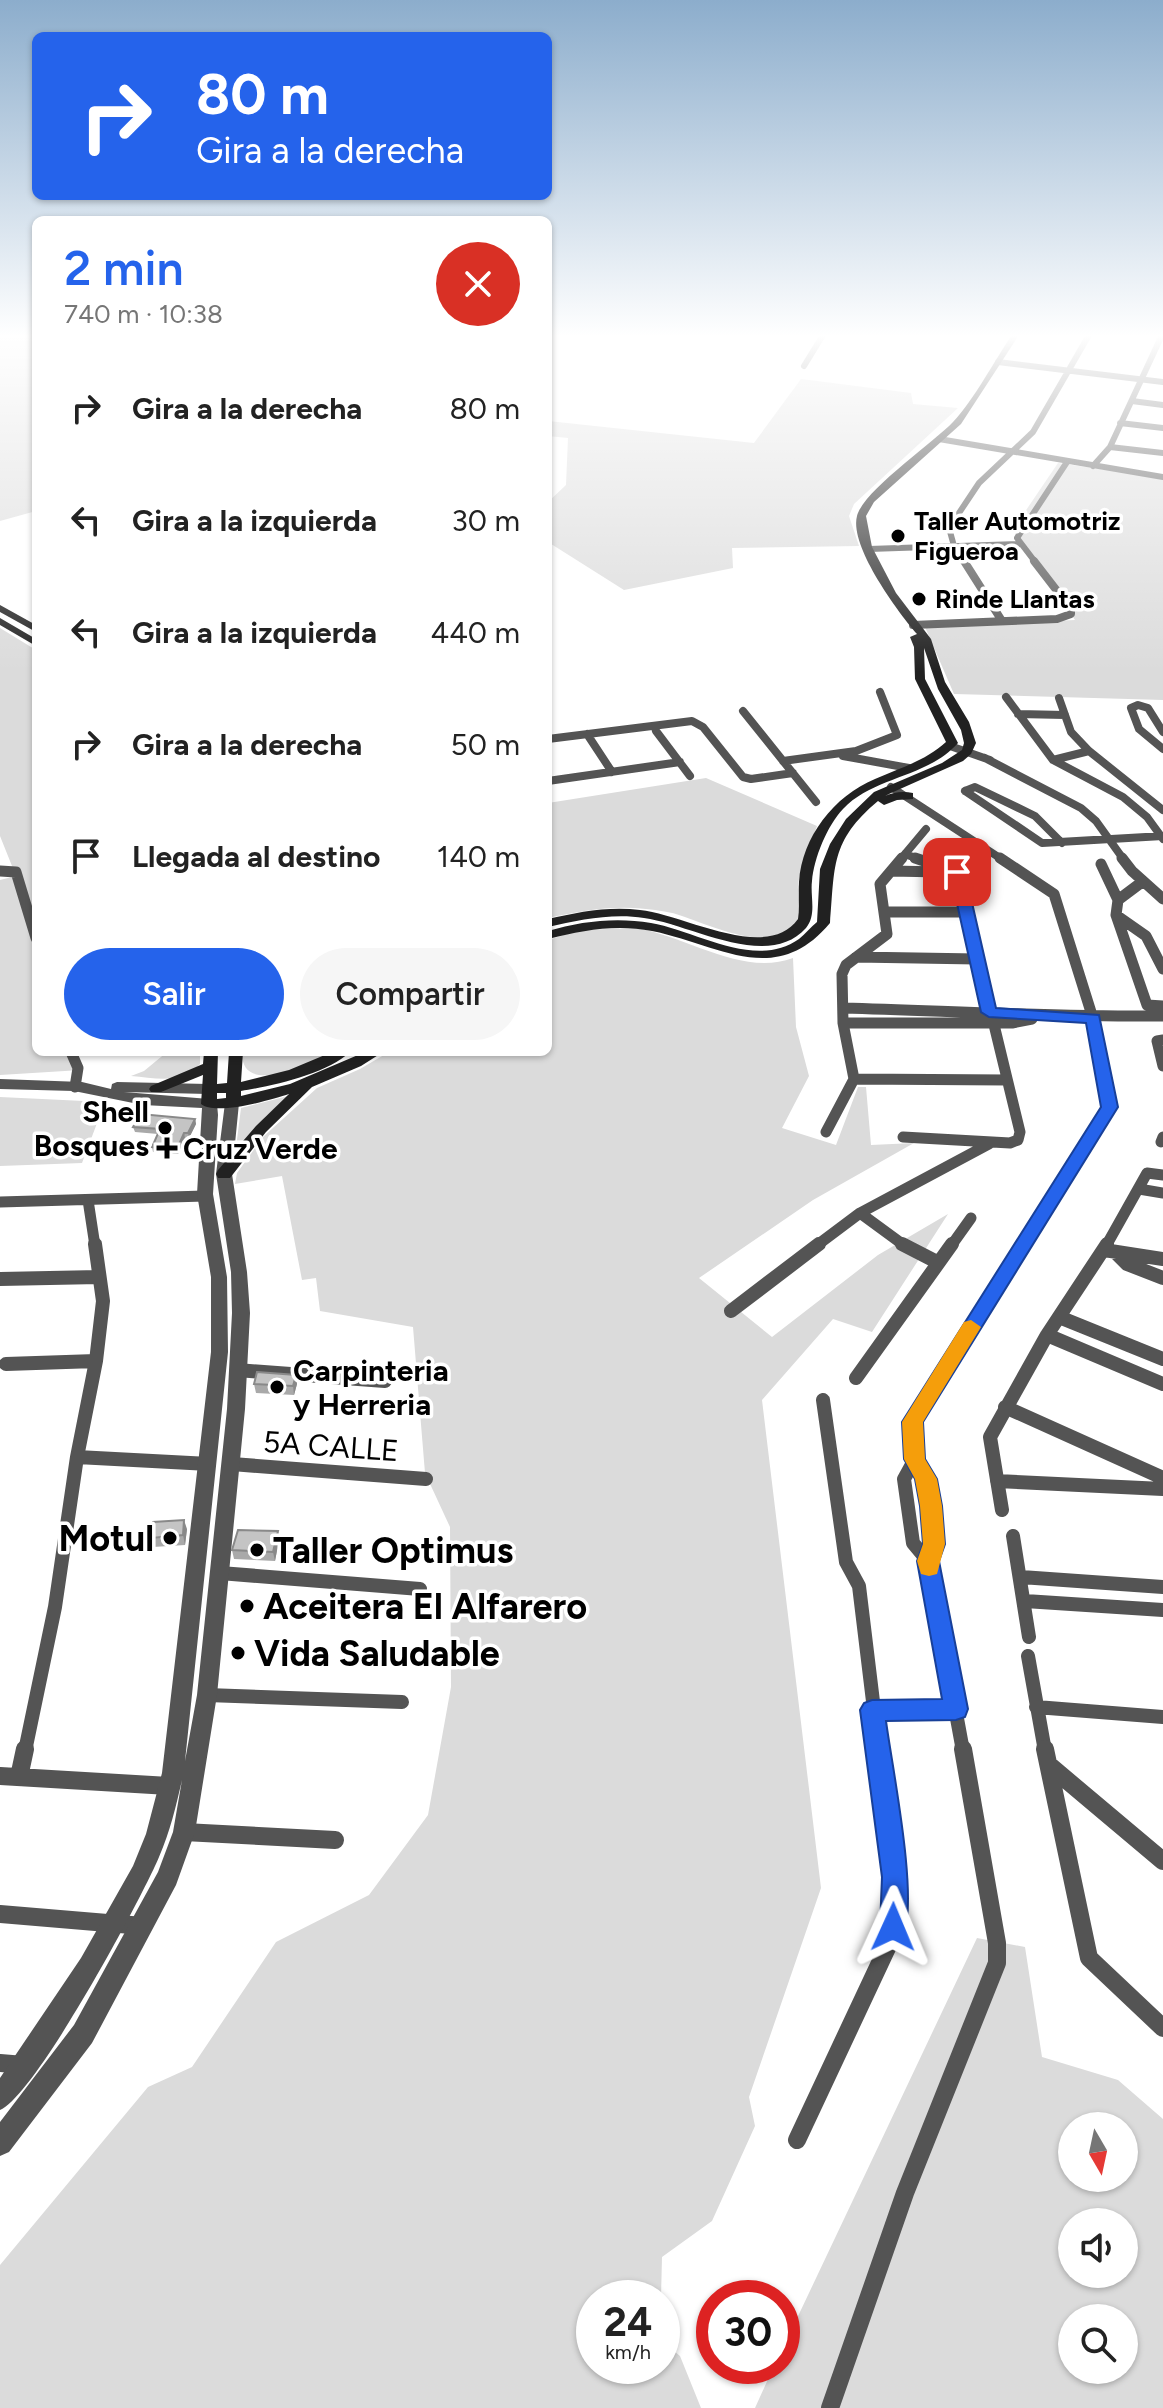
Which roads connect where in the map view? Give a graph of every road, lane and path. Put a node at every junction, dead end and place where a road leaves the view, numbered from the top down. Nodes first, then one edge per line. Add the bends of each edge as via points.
1 (930, 447) edge
2 (986, 447) edge
3 (1017, 447) edge
4 (1110, 447) edge
5 (1113, 447) edge
6 (1012, 452) junction
7 (1163, 453) edge
8 (1067, 462) junction
9 (1093, 466) junction
10 (1163, 477) edge
11 (1020, 544) junction
12 (954, 546) junction
13 (869, 549) junction
14 (0, 608) edge
15 (0, 621) edge
16 (1002, 621) junction
17 (914, 626) junction
18 (32, 627) edge
19 (32, 641) edge
20 (880, 692) dead end
21 (1006, 697) dead end
22 (1059, 698) dead end
23 (743, 711) dead end
24 (1018, 714) junction
25 (1065, 715) junction
26 (656, 731) dead end
27 (1163, 732) edge
28 (587, 734) junction
29 (552, 738) edge
30 (950, 746) junction
31 (1163, 749) edge
32 (1089, 751) junction
33 (967, 752) junction
34 (845, 754) junction
35 (1053, 760) junction
36 (783, 761) junction
37 (680, 762) junction
38 (906, 770) junction
39 (612, 772) junction
40 (793, 773) junction
41 (690, 776) dead end
42 (552, 780) edge
43 (891, 787) junction
44 (909, 796) junction
45 (816, 802) dead end
46 (1163, 810) edge
47 (926, 829) dead end
48 (1162, 837) edge
49 (1109, 840) junction
50 (1062, 843) junction
51 (905, 854) junction
52 (1101, 864) dead end
53 (0, 871) edge
54 (891, 871) junction
55 (957, 872) junction
56 (826, 874) junction
57 (1142, 882) junction
58 (1163, 899) edge
59 (1118, 900) junction
60 (884, 912) junction
61 (966, 912) junction
62 (1116, 915) junction
63 (552, 922) edge
64 (32, 925) edge
65 (552, 934) edge
66 (855, 957) junction
67 (977, 959) junction
68 (1163, 969) edge
69 (1163, 1006) edge
70 (844, 1008) junction
71 (1163, 1016) edge
72 (990, 1018) junction
73 (843, 1023) junction
74 (1094, 1023) junction
75 (1163, 1023) edge
76 (1163, 1040) edge
77 (73, 1056) edge
78 (236, 1056) edge
79 (334, 1056) edge
80 (367, 1056) edge
81 (210, 1059) edge
82 (1162, 1060) edge
83 (854, 1079) junction
84 (1007, 1080) junction
85 (314, 1081) junction
86 (0, 1084) edge
87 (75, 1087) junction
88 (156, 1089) junction
89 (233, 1096) junction
90 (209, 1097) junction
91 (826, 1132) dead end
92 (903, 1137) dead end
93 (992, 1143) junction
94 (224, 1174) junction
95 (1163, 1175) edge
96 (1139, 1189) junction
97 (1163, 1193) edge
98 (205, 1196) junction
99 (88, 1200) junction
100 (0, 1202) edge
101 (860, 1213) junction
102 (971, 1218) dead end
103 (1109, 1251) junction
104 (1163, 1259) edge
105 (937, 1262) junction
106 (99, 1277) junction
107 (1163, 1278) edge
108 (0, 1279) edge
109 (731, 1311) dead end
110 (1059, 1317) junction
111 (1047, 1335) junction
112 (1163, 1359) edge
113 (96, 1361) junction
114 (6, 1364) dead end
115 (237, 1370) junction
116 (856, 1378) dead end
117 (385, 1381) dead end
118 (1163, 1384) edge
119 (823, 1400) dead end
120 (1005, 1407) junction
121 (77, 1457) junction
122 (915, 1459) junction
123 (209, 1464) junction
124 (232, 1464) junction
125 (1163, 1478) edge
126 (426, 1479) dead end
127 (997, 1481) junction
128 (1163, 1489) edge
129 (1002, 1510) dead end
130 (1013, 1536) dead end
131 (928, 1561) junction
132 (220, 1573) junction
133 (1021, 1577) junction
134 (1163, 1587) edge
135 (420, 1589) dead end
136 (1025, 1601) junction
137 (1163, 1610) edge
138 (1029, 1637) dead end
139 (1028, 1656) dead end
140 (207, 1695) junction
141 (402, 1702) dead end
142 (1036, 1707) junction
143 (956, 1709) junction
144 (872, 1710) junction
145 (1163, 1717) edge
146 (1050, 1766) junction
147 (0, 1776) edge
148 (19, 1777) junction
149 (169, 1786) junction
150 (184, 1832) junction
151 (335, 1840) dead end
152 (1163, 1861) edge
153 (0, 1914) edge
154 (115, 1925) junction
155 (143, 1926) junction
156 (1163, 2028) edge
157 (0, 2063) edge
158 (26, 2066) junction
159 (59, 2070) junction
160 (0, 2098) edge
161 (797, 2140) dead end
162 (0, 2143) edge
163 (830, 2408) edge

1 - 13 main road via 864,510 862,530
2 - 6 street
3 - 6 street
4 - 9 street
5 - 7 street
6 - 8 street
6 - 12 street via 979,483 951,522
8 - 9 street
8 - 11 street via 1019,532
9 - 10 street
11 - 12 street
11 - 16 street via 1071,609 1068,616
12 - 13 street
12 - 16 street
13 - 17 main road
14 - 18 main road
15 - 19 main road
16 - 17 street
17 - 30 main road via 920,679 951,738
17 - 33 main road via 922,633 937,678 966,731
20 - 34 street via 897,735
21 - 24 street
22 - 25 street
23 - 36 street
24 - 25 street
24 - 35 street
25 - 32 street via 1071,732
26 - 37 street
27 - 31 street via 1148,708 1131,708 1139,729
28 - 29 street
28 - 39 street
28 - 40 street via 692,721 703,727 743,777
30 - 33 street
30 - 38 main road
32 - 35 street
32 - 46 street
33 - 43 main road via 945,767
33 - 49 street via 1081,808
34 - 36 street
34 - 38 street
35 - 48 street via 1123,797
36 - 40 street
37 - 39 street
37 - 41 street
38 - 43 main road via 887,781
38 - 63 main road via 861,789 837,807 809,863 806,913 790,934 752,943 625,912
39 - 42 street
40 - 45 street
43 - 44 street
43 - 56 main road via 849,824 834,847
44 - 56 main road via 891,797 871,811
44 - 74 street via 1054,894
47 - 51 street
48 - 49 street
49 - 50 street
49 - 57 street
50 - 50 street via 1040,842 965,791 975,787 1035,816
51 - 54 street
51 - 55 street
52 - 59 street
53 - 64 street via 16,872
54 - 55 street
54 - 60 street via 880,884
55 - 61 street
56 - 65 main road via 823,923 780,953 729,952 654,927 626,924
57 - 58 street
57 - 59 street
59 - 62 street
60 - 61 street
60 - 66 street via 887,933
61 - 67 street
62 - 68 street via 1151,940
62 - 69 street via 1147,1005
66 - 67 street
66 - 70 street via 842,974
67 - 72 street
70 - 72 street
70 - 73 street
71 - 74 street
72 - 73 street
72 - 74 street
72 - 84 street
73 - 83 street
74 - 75 street
74 - 122 street via 1109,1107 912,1422
76 - 82 street via 1157,1041
77 - 87 street via 78,1068
78 - 89 main road
79 - 89 main road
80 - 85 main road
81 - 88 main road
81 - 90 main road
83 - 84 street
83 - 91 street
84 - 93 street via 1020,1132 1018,1140
85 - 89 main road via 272,1096
85 - 94 main road via 261,1129
86 - 87 street
87 - 88 street
87 - 90 street via 143,1100
88 - 90 street
89 - 90 main road
89 - 94 street
90 - 98 street via 213,1126
92 - 93 street
93 - 101 street
94 - 115 street via 239,1272
95 - 96 street via 1147,1173
96 - 97 street
96 - 103 street
98 - 99 street
98 - 123 street via 220,1288
99 - 100 street
99 - 106 street
101 - 105 street via 910,1250
101 - 109 street
102 - 105 street
103 - 104 street
103 - 107 street
103 - 110 street
105 - 116 street
106 - 108 street
106 - 113 street via 103,1301
110 - 111 street
110 - 112 street
111 - 118 street
111 - 120 street
113 - 114 street
113 - 121 street
115 - 117 street
115 - 124 street
119 - 144 street via 846,1562 859,1586
120 - 125 street
120 - 127 street via 990,1437
121 - 123 street
121 - 148 street via 55,1607
122 - 131 street via 931,1506 934,1544
122 - 131 street via 904,1479 907,1504 913,1543
123 - 149 street
124 - 126 street, 5A CALLE
124 - 132 street
127 - 128 street
127 - 129 street
130 - 133 street
131 - 143 street
132 - 135 street
132 - 140 street
133 - 134 street
133 - 136 street
136 - 137 street
136 - 138 street
139 - 142 street
140 - 141 street
140 - 150 street
142 - 145 street
142 - 146 street
143 - 144 street
143 - 163 street via 997,1963 905,2193
144 - 161 street via 894,1877 893,1927
146 - 152 street
146 - 156 street via 1089,1958
147 - 148 street
148 - 149 street
149 - 154 street via 143,1872
150 - 151 street
150 - 155 street
153 - 154 street
154 - 155 street
154 - 158 street
155 - 159 street
157 - 158 street
158 - 159 street
158 - 160 street
159 - 162 street

